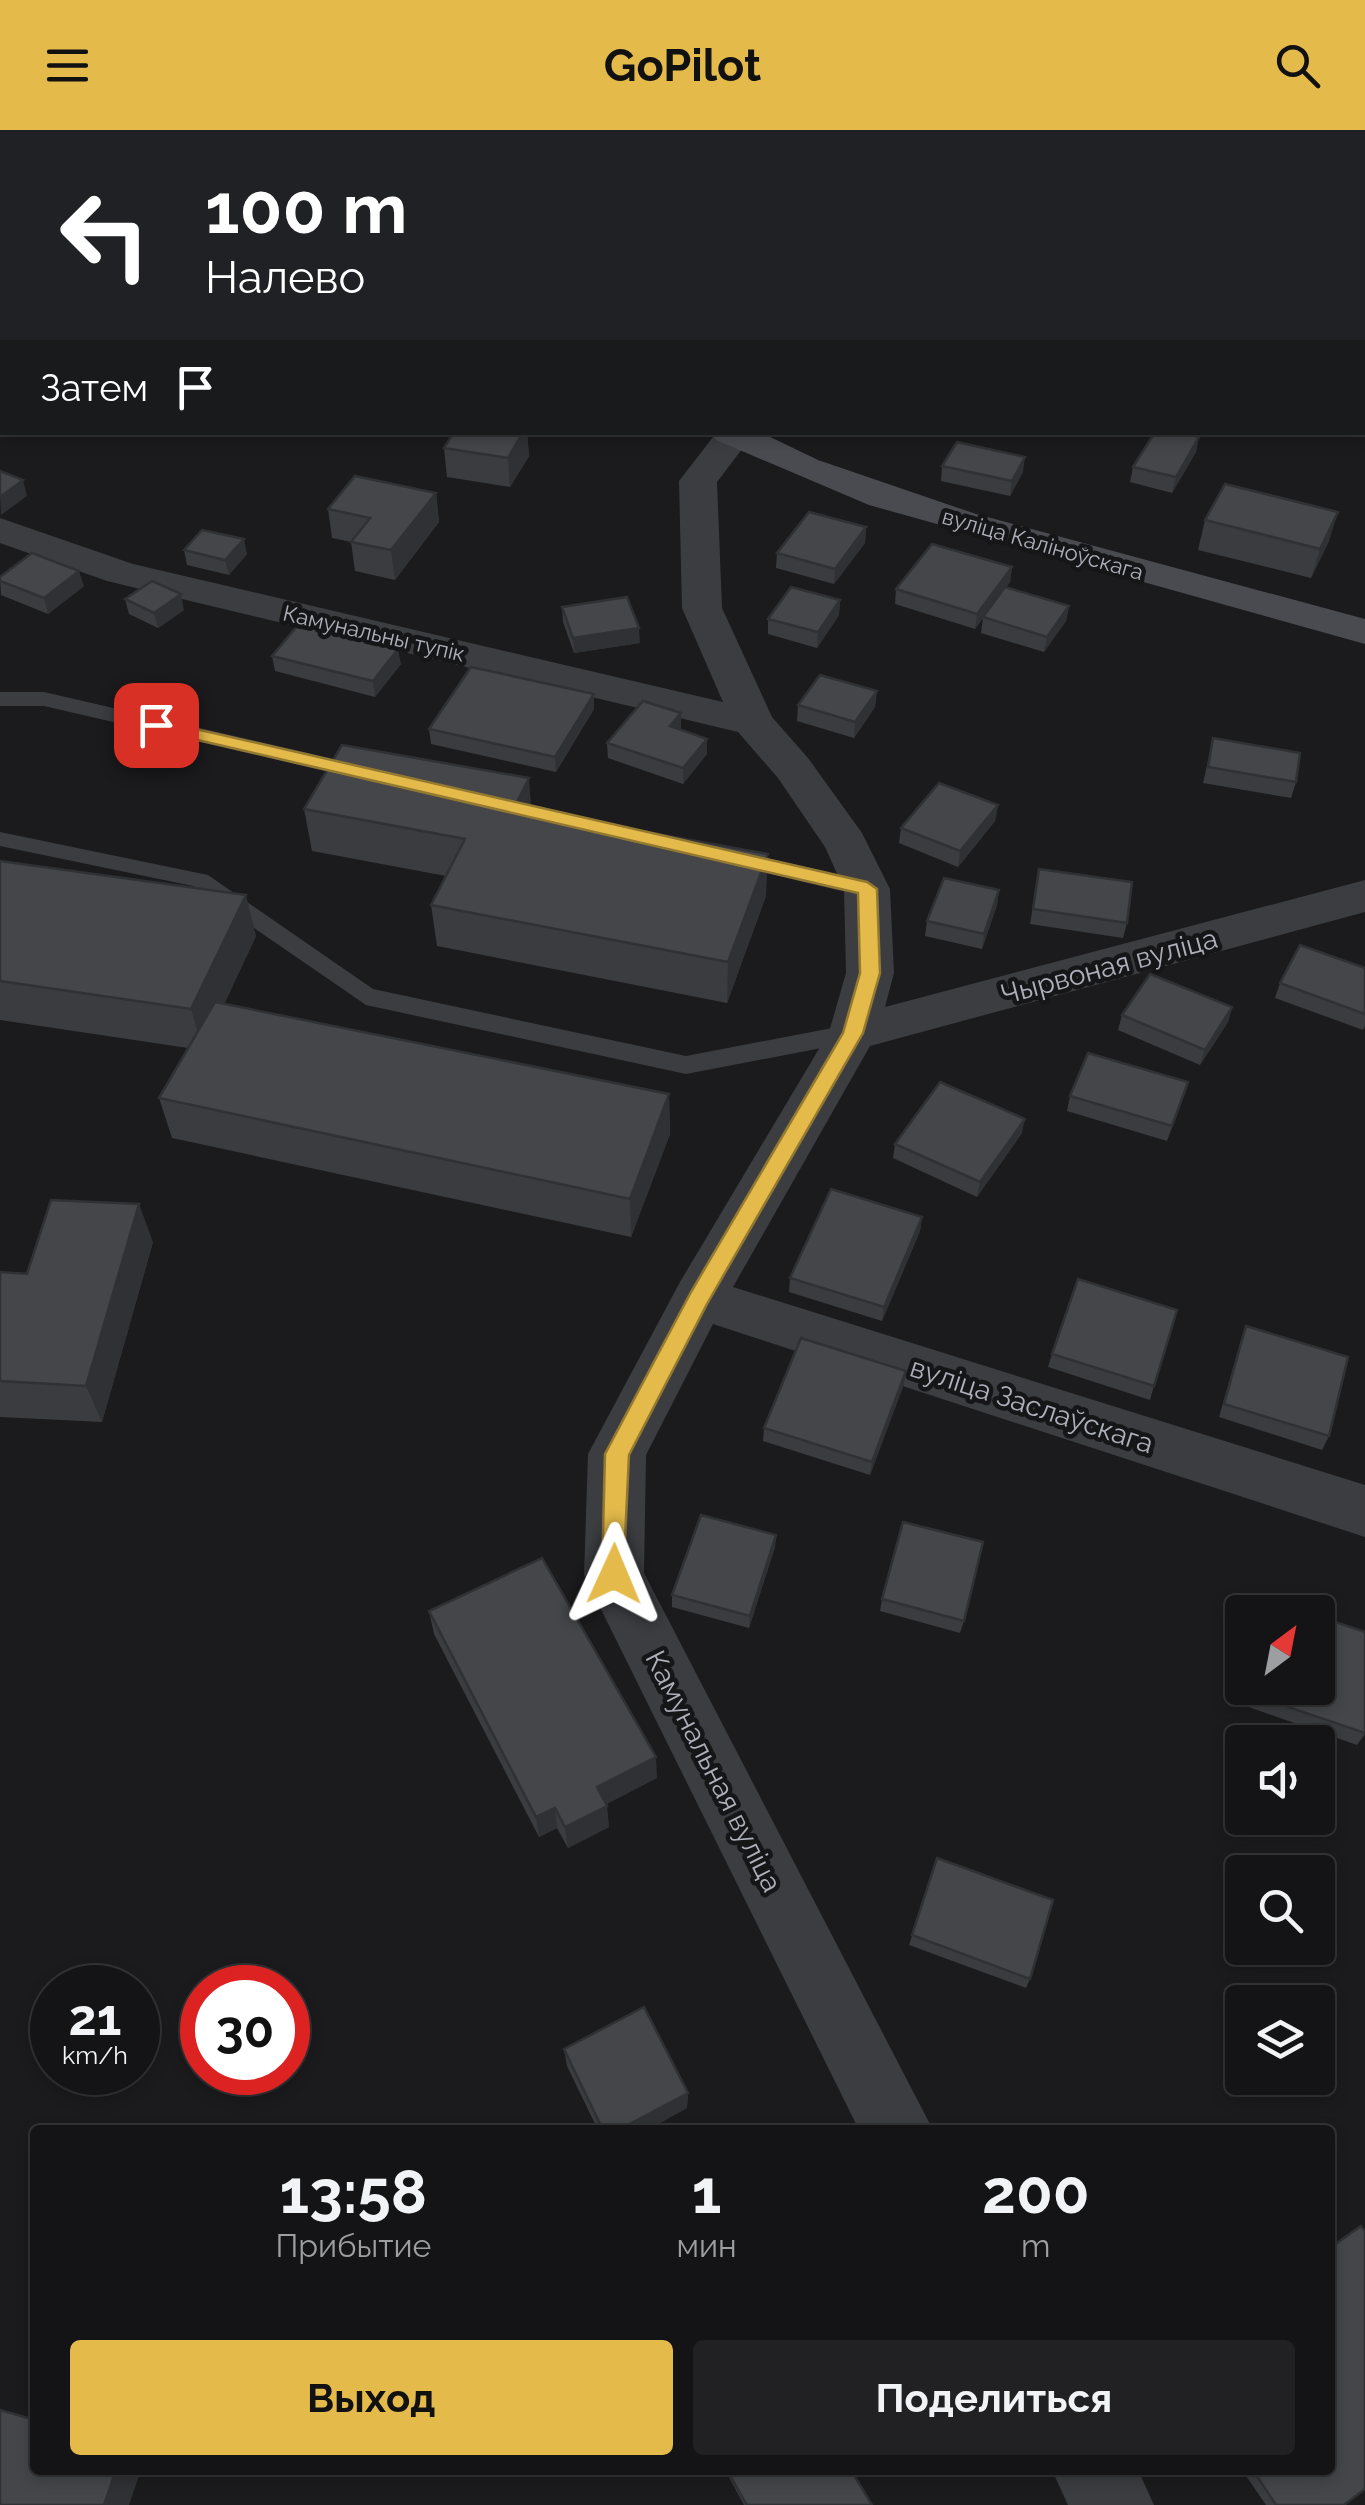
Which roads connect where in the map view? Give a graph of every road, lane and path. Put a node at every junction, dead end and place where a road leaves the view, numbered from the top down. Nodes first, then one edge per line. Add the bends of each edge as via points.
1 (732, 435) edge
2 (737, 435) edge
3 (0, 530) edge
4 (1365, 632) edge
5 (0, 699) edge
6 (753, 722) junction
7 (388, 778) edge
8 (0, 839) edge
9 (714, 854) edge
10 (867, 889) junction
11 (1365, 896) edge
12 (853, 1033) junction
13 (699, 1298) junction
14 (1365, 1511) edge
15 (894, 2125) edge
16 (1093, 2475) edge
17 (1114, 2505) edge

1 - 6 street, Камунальная вуліца via 698,481 702,608
2 - 4 main road, вуліца Каліноўскага via 798,466 904,504
3 - 6 street, Камунальны тупік via 121,573
5 - 7 lane via 44,699
6 - 10 street, Камунальная вуліца via 846,844
8 - 12 lane via 200,880 366,996 686,1065
9 - 10 lane
10 - 12 street, Камунальная вуліца via 870,973
11 - 12 street, Чырвоная вуліца
12 - 13 street, Камунальная вуліца
13 - 14 street, вуліца Заслаўскага
13 - 15 street, Камунальная вуліца via 617,1454 614,1574
16 - 17 street

